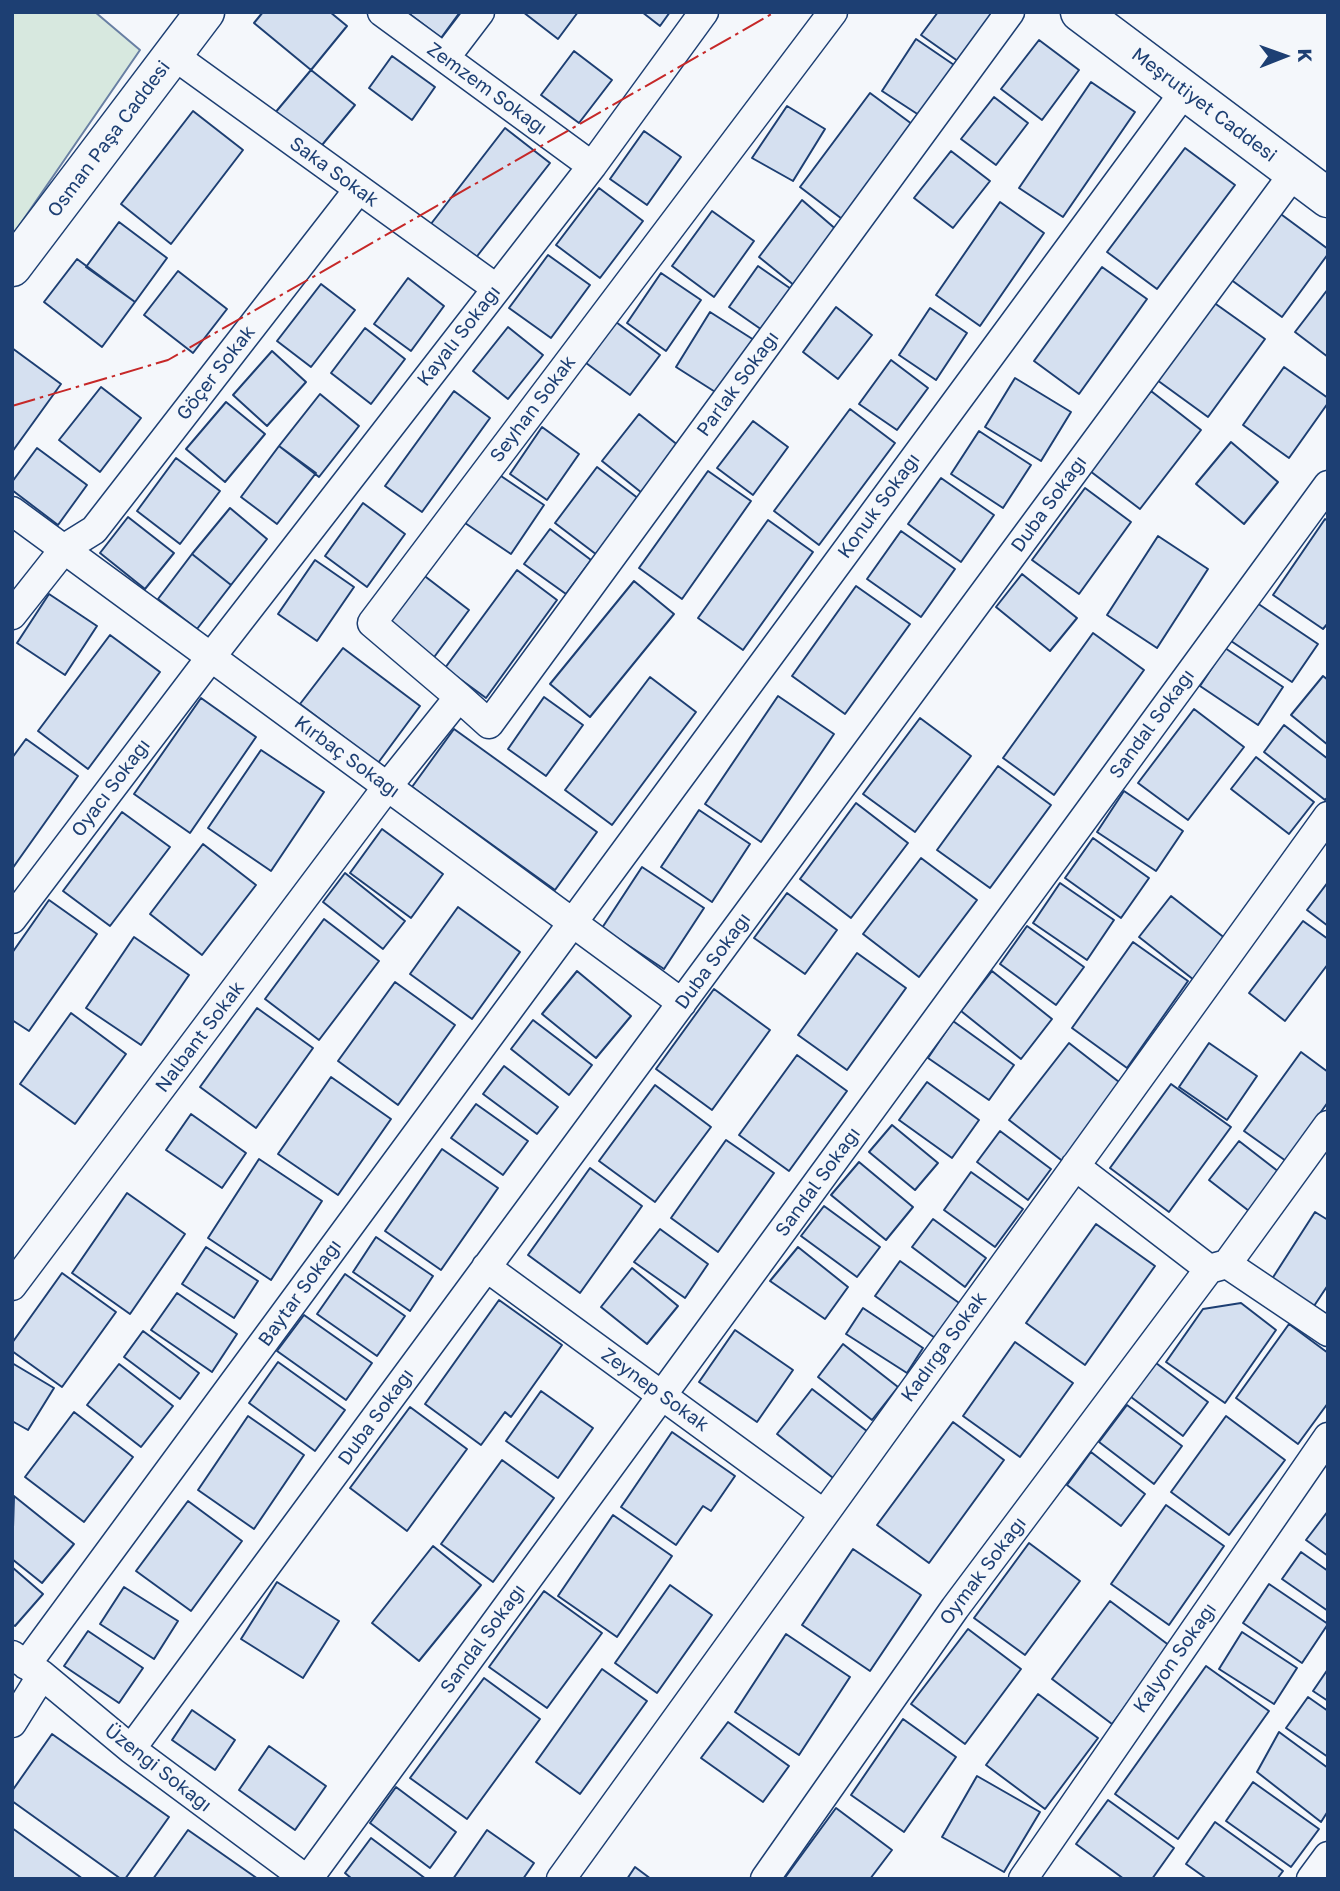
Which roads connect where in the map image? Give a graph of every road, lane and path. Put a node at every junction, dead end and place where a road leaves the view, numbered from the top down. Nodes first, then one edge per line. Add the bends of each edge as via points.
1 (205, 12) edge
2 (382, 12) edge
3 (480, 12) edge
4 (704, 12) edge
5 (833, 12) edge
6 (1010, 12) edge
7 (1080, 12) edge
8 (173, 55) junction
9 (445, 58) junction
10 (1185, 91) junction
11 (592, 166) junction
12 (1294, 173) junction
13 (358, 190) junction
14 (1328, 198) edge
15 (12, 267) edge
16 (496, 288) junction
17 (1328, 485) edge
18 (12, 511) edge
19 (65, 548) junction
20 (12, 615) edge
21 (211, 657) junction
22 (459, 697) junction
23 (387, 787) junction
24 (1328, 816) edge
25 (12, 919) edge
26 (573, 922) junction
27 (682, 1003) junction
28 (1328, 1125) edge
29 (1074, 1166) junction
30 (1218, 1266) junction
31 (486, 1267) junction
32 (12, 1286) edge
33 (1328, 1332) edge
34 (662, 1394) junction
35 (1328, 1437) edge
36 (824, 1514) junction
37 (27, 1665) edge
38 (12, 1723) edge
39 (131, 1749) junction
40 (1328, 1856) edge
41 (307, 1879) edge
42 (561, 1879) edge
43 (765, 1879) edge
44 (1023, 1879) edge
45 (1311, 1879) edge

1 - 8 main road, Osman Paşa Caddesi
2 - 9 street, Zemzem Sokağı
3 - 9 street
4 - 11 street, Kayalı Sokağı
5 - 22 street, Seyhan Sokak via 372,623
6 - 22 street, Parlak Sokağı via 489,724
7 - 10 main road, Meşrutiyet Caddesi
8 - 13 street, Saka Sokak
8 - 15 main road, Osman Paşa Caddesi
9 - 11 street, Zemzem Sokağı
10 - 12 main road, Meşrutiyet Caddesi
10 - 26 street, Konuk Sokağı
11 - 16 street, Kayalı Sokağı
12 - 14 main road, Meşrutiyet Caddesi
12 - 27 street, Duba Sokağı
13 - 16 street, Saka Sokak
13 - 19 street, Göçer Sokak via 94,530
16 - 21 street, Kayalı Sokağı
17 - 34 street, Sandal Sokağı
18 - 19 street, Kırbaç Sokağı
19 - 20 street, Göçer Sokak
19 - 21 street, Kırbaç Sokağı
21 - 23 street, Kırbaç Sokağı
21 - 25 street, Oyacı Sokağı
22 - 23 street
23 - 26 street, Kırbaç Sokağı
23 - 32 street, Nalbant Sokak
24 - 29 street, Kadırga Sokak
26 - 27 street, Kırbaç Sokağı
26 - 37 street, Baytar Sokağı
27 - 31 street, Duba Sokağı
28 - 30 street, Oymak Sokağı
29 - 30 street
29 - 36 street, Kadırga Sokak
30 - 33 street
30 - 43 street, Oymak Sokağı via 955,1608
31 - 34 street, Zeynep Sokak
31 - 39 street, Duba Sokağı
34 - 36 street, Zeynep Sokak
34 - 41 street, Sandal Sokağı
35 - 44 street, Kalyon Sokağı
36 - 42 street, Kadırga Sokak
37 - 38 street, Baytar Sokağı
37 - 39 street, Üzengi Sokağı
39 - 41 street, Üzengi Sokağı
40 - 45 street

